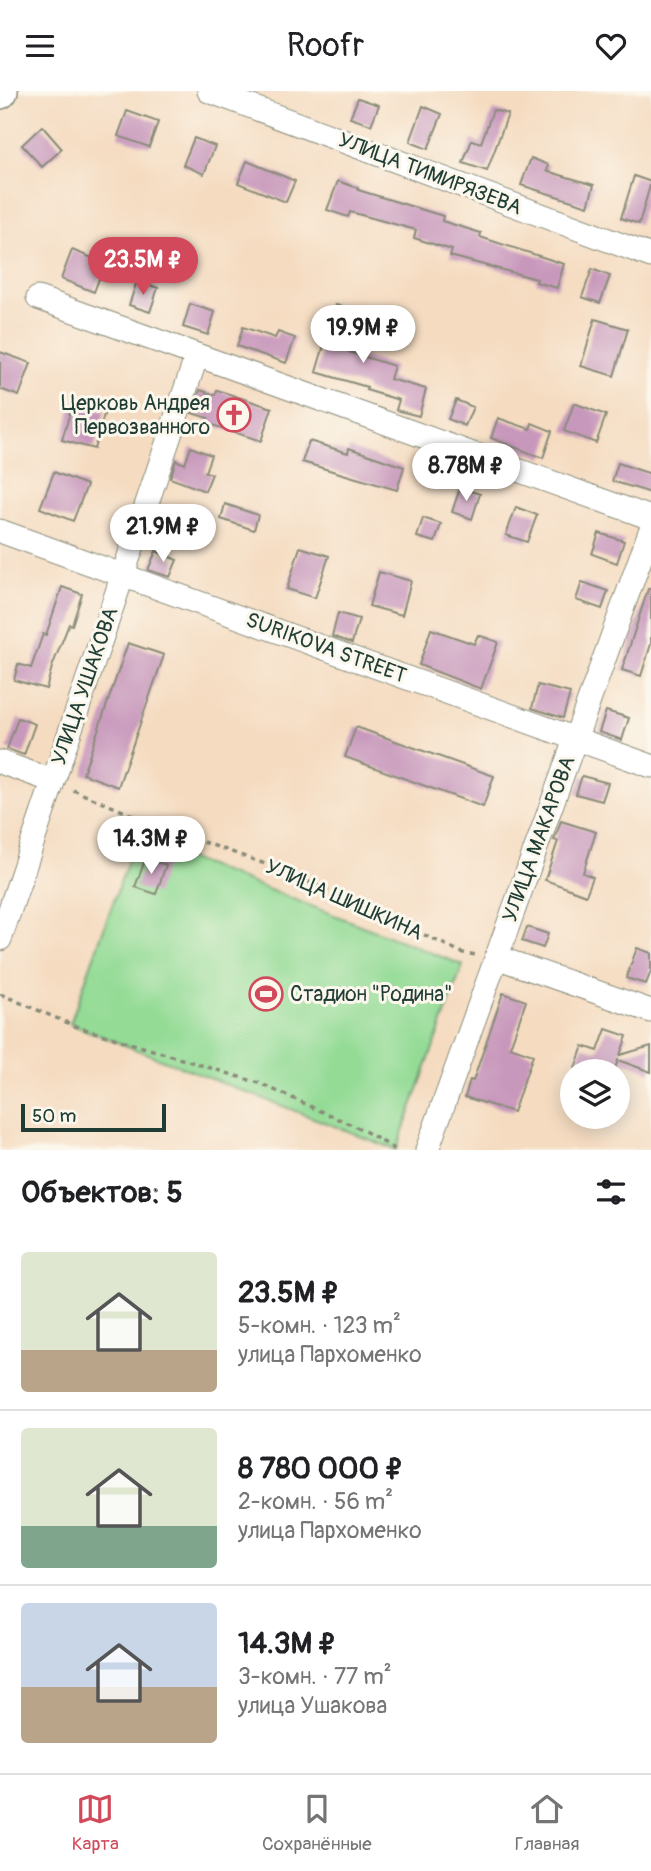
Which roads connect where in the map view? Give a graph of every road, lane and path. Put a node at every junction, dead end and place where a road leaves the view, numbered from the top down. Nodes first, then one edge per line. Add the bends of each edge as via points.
1 (209, 91) edge
2 (651, 256) edge
3 (38, 298) dead end
4 (197, 355) junction
5 (651, 518) edge
6 (651, 529) edge
7 (0, 531) edge
8 (122, 575) junction
9 (575, 738) junction
10 (0, 762) edge
11 (651, 766) edge
12 (53, 781) junction
13 (0, 939) edge
14 (496, 957) junction
15 (0, 994) edge
16 (651, 1011) edge
17 (396, 1150) edge
18 (427, 1150) edge

1 - 2 street, УЛИЦА ТИМИРЯЗЕВА
3 - 4 street
4 - 5 street
4 - 8 street, УЛИЦА УШАКОВА
6 - 9 street, УЛИЦА МАКАРОВА
7 - 8 street, SURIKOVA STREET
8 - 9 street, SURIKOVA STREET
8 - 12 street, УЛИЦА УШАКОВА
9 - 11 street, SURIKOVA STREET
9 - 14 street, УЛИЦА МАКАРОВА
10 - 12 street
12 - 13 street, УЛИЦА УШАКОВА
12 - 14 path, УЛИЦА ШИШКИНА via 335,893 463,953
14 - 16 street
14 - 18 street, УЛИЦА МАКАРОВА
15 - 17 path via 75,1026 258,1083 363,1130

